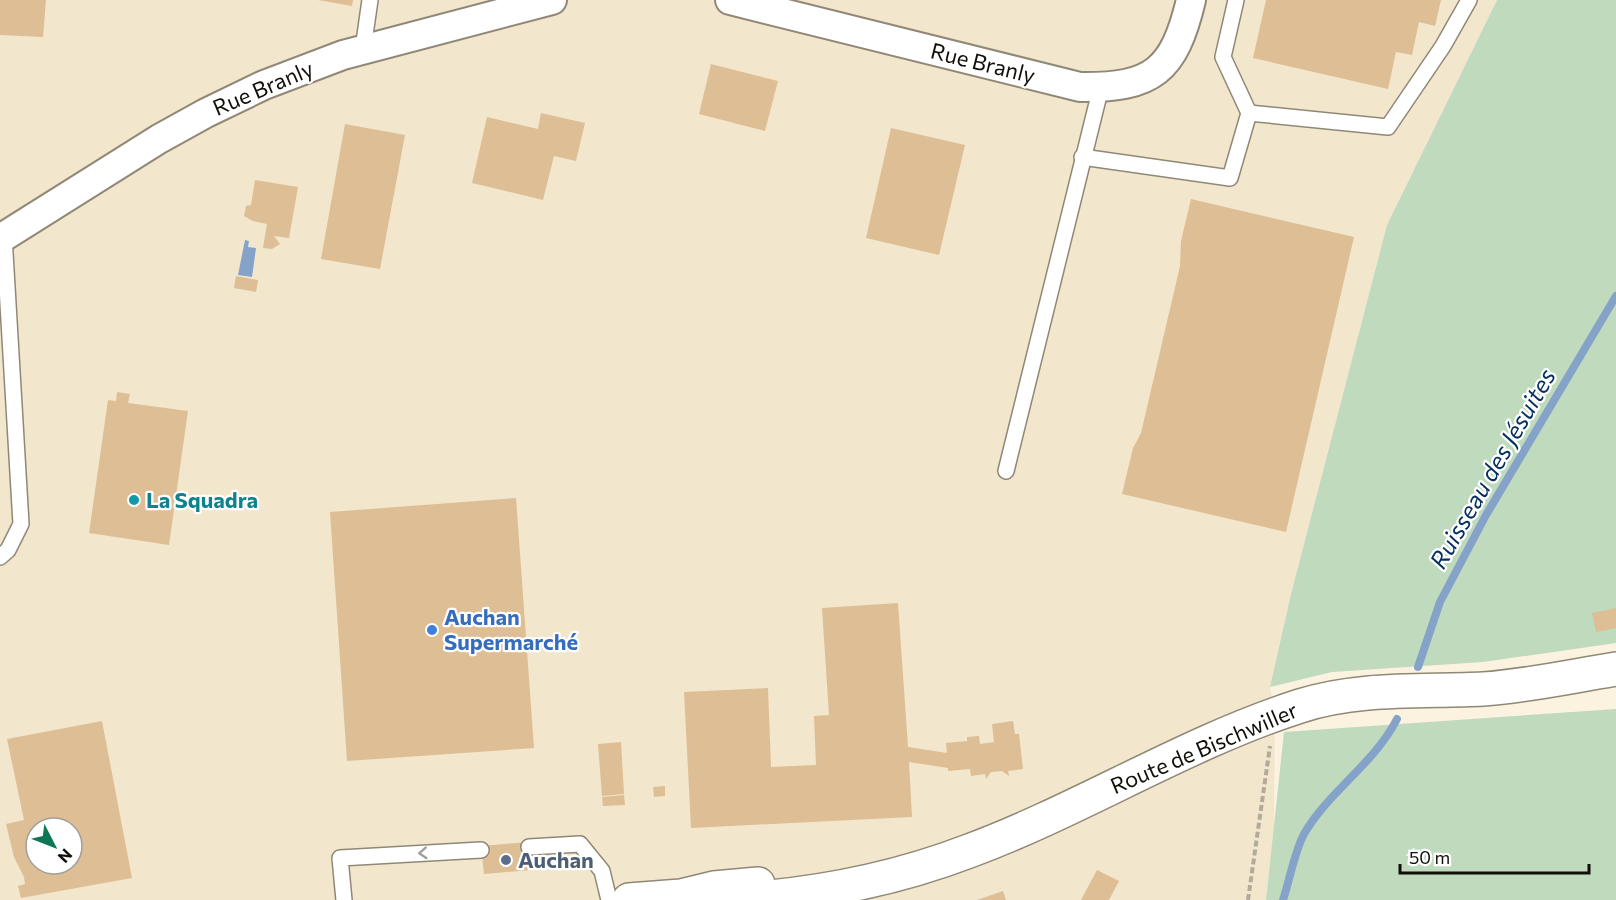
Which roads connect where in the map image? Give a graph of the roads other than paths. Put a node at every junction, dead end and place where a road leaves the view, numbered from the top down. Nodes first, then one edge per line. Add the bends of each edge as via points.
1 (370, 0) edge
2 (552, 0) edge
3 (730, 0) edge
4 (1191, 0) edge
5 (1236, 0) edge
6 (1469, 0) edge
7 (363, 49) junction
8 (1101, 87) junction
9 (1249, 113) junction
10 (1082, 157) junction
11 (2, 237) edge
12 (1006, 471) dead end
13 (0, 557) edge
14 (1616, 669) edge
15 (529, 847) dead end
16 (481, 850) dead end
17 (913, 869) junction
18 (694, 898) edge
19 (344, 900) edge
20 (609, 900) edge
21 (629, 900) edge
22 (735, 900) edge

1 - 7 lane
2 - 7 street, Rue Branly
3 - 8 street, Rue Branly via 1080,87
4 - 8 street, Rue Branly via 1173,55 1154,75
5 - 9 lane via 1223,57
6 - 9 lane via 1388,127
7 - 11 street, Rue Branly via 264,85 206,112
8 - 10 lane
9 - 10 lane via 1230,178
10 - 12 lane
11 - 13 lane via 21,524
14 - 17 street, Route de Bischwiller via 1487,688 1366,694 1301,705 1244,727 1012,834
15 - 20 lane via 580,844 602,871
16 -> 19 lane via 340,858
17 - 18 street, Route de Bischwiller via 714,888
17 - 22 street, Route de Bischwiller via 814,890
18 - 21 street, Route de Bischwiller

